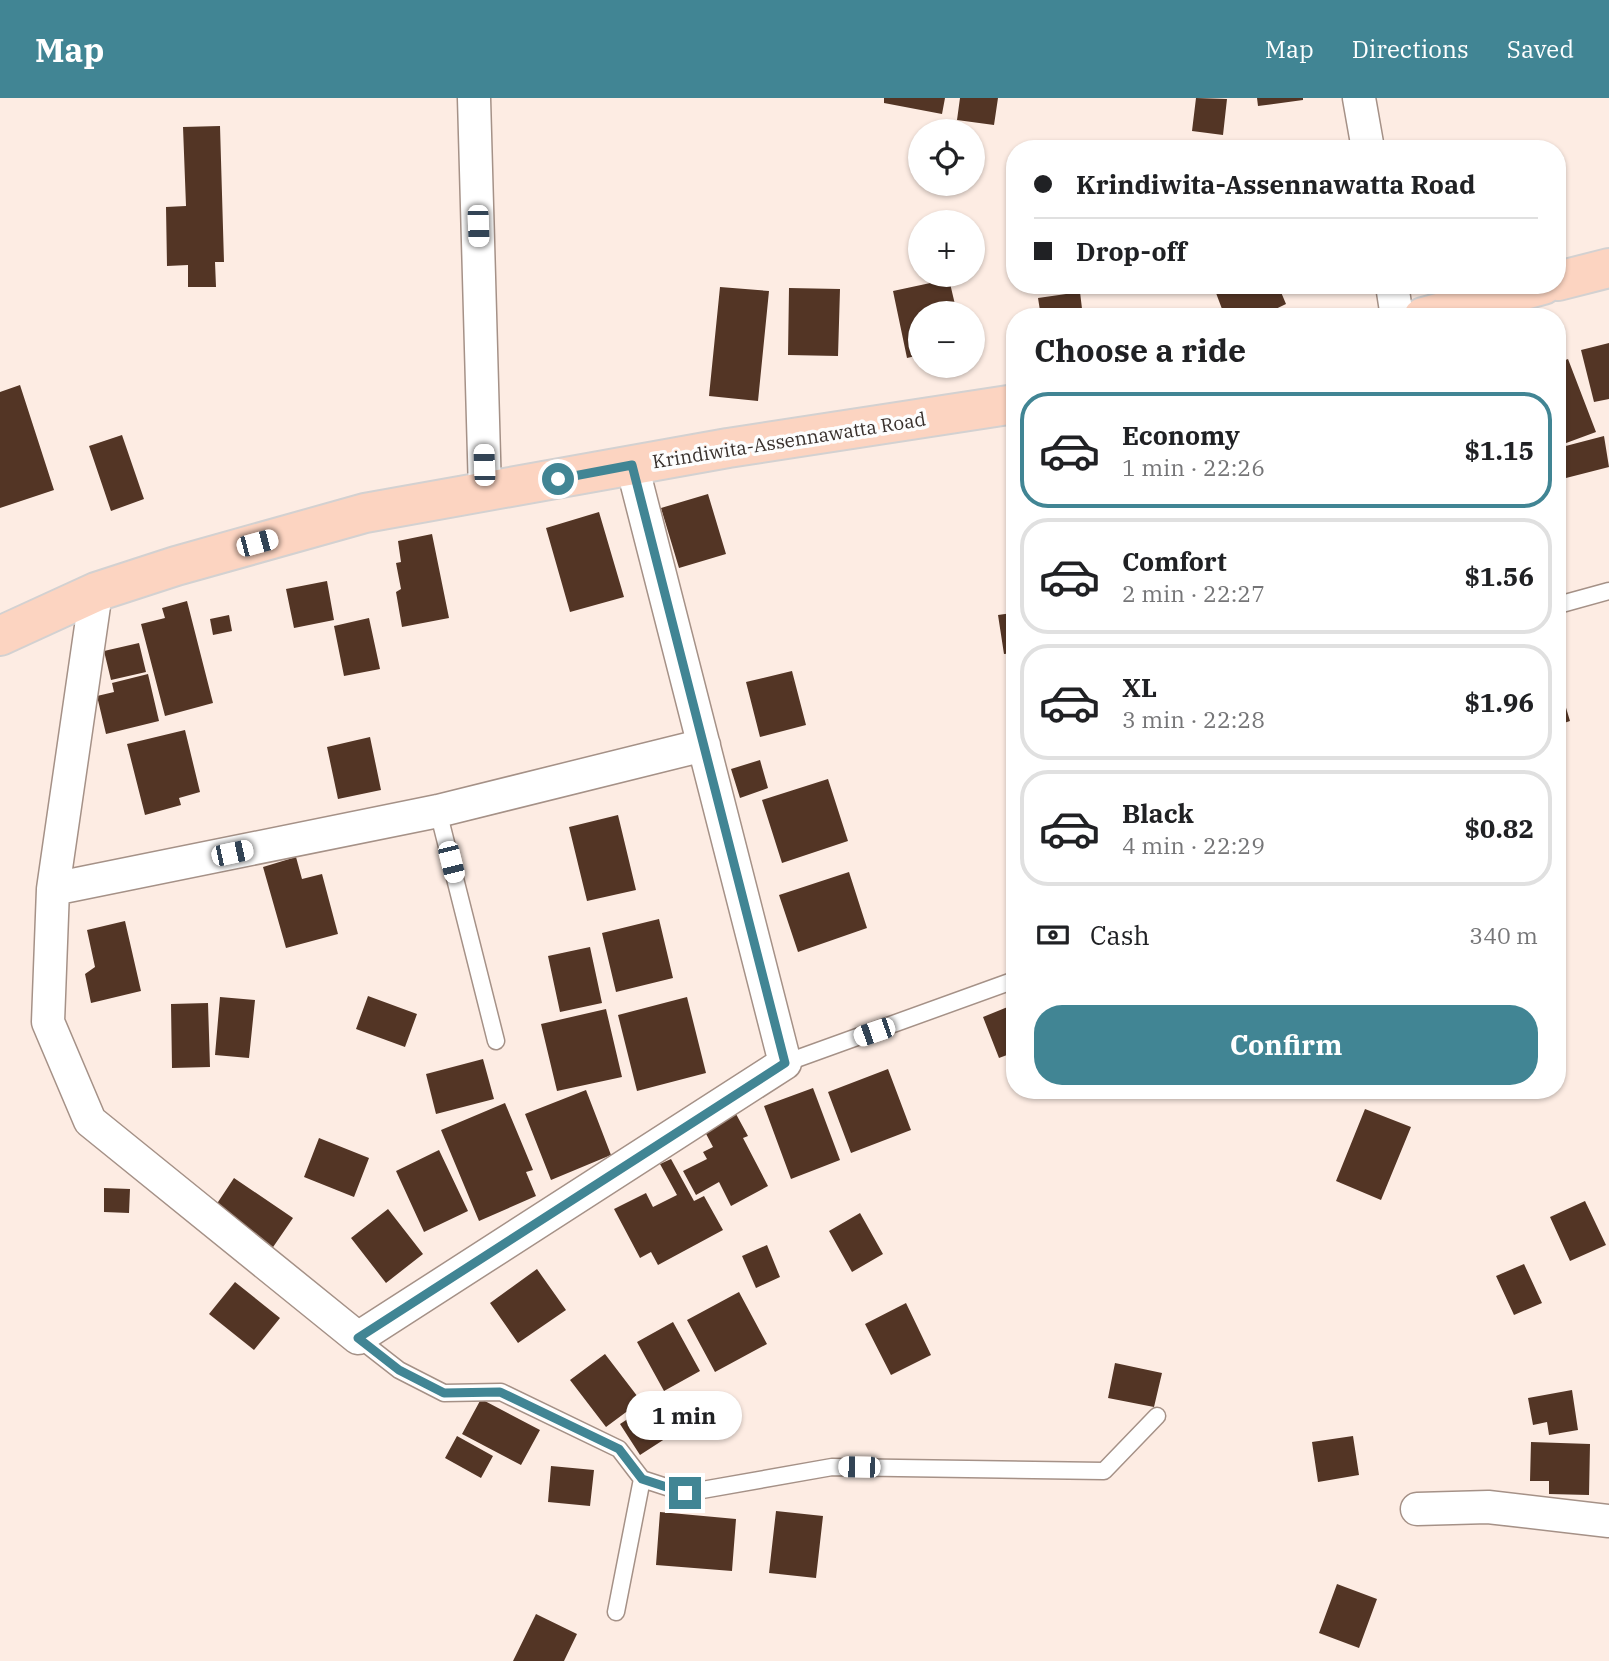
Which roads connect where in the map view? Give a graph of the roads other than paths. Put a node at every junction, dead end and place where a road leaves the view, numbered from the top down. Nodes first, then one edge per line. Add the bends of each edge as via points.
1 (474, 98) edge
2 (1359, 98) edge
3 (1366, 140) edge
4 (1609, 268) edge
5 (1566, 280) edge
6 (1509, 294) edge
7 (1457, 308) edge
8 (1006, 405) edge
9 (632, 465) junction
10 (485, 492) junction
11 (1609, 591) edge
12 (96, 592) junction
13 (1566, 602) edge
14 (0, 636) edge
15 (704, 745) junction
16 (438, 811) junction
17 (53, 889) junction
18 (1006, 983) edge
19 (496, 1041) dead end
20 (785, 1063) junction
21 (358, 1338) junction
22 (1157, 1416) dead end
23 (642, 1479) junction
24 (1417, 1509) dead end
25 (1609, 1521) edge
26 (616, 1612) dead end

1 - 10 street
2 - 3 street
4 - 5 main road
6 - 7 main road
8 - 9 main road, Krindiwita-Assennawatta Road
9 - 10 main road, Krindiwita-Assennawatta Road
9 - 15 street
10 - 12 main road, Krindiwita-Assennawatta Road via 365,513
11 - 13 lane
12 - 14 main road, Krindiwita-Assennawatta Road
12 - 17 street
15 - 16 street
15 - 20 street
16 - 17 street
16 - 19 lane
17 - 21 street via 48,1022 90,1121
18 - 20 lane
20 - 21 street
21 - 23 lane via 399,1370 444,1393 500,1392 619,1449
22 - 23 lane via 1104,1471 832,1467 685,1493
23 - 26 lane
24 - 25 street via 1488,1507

